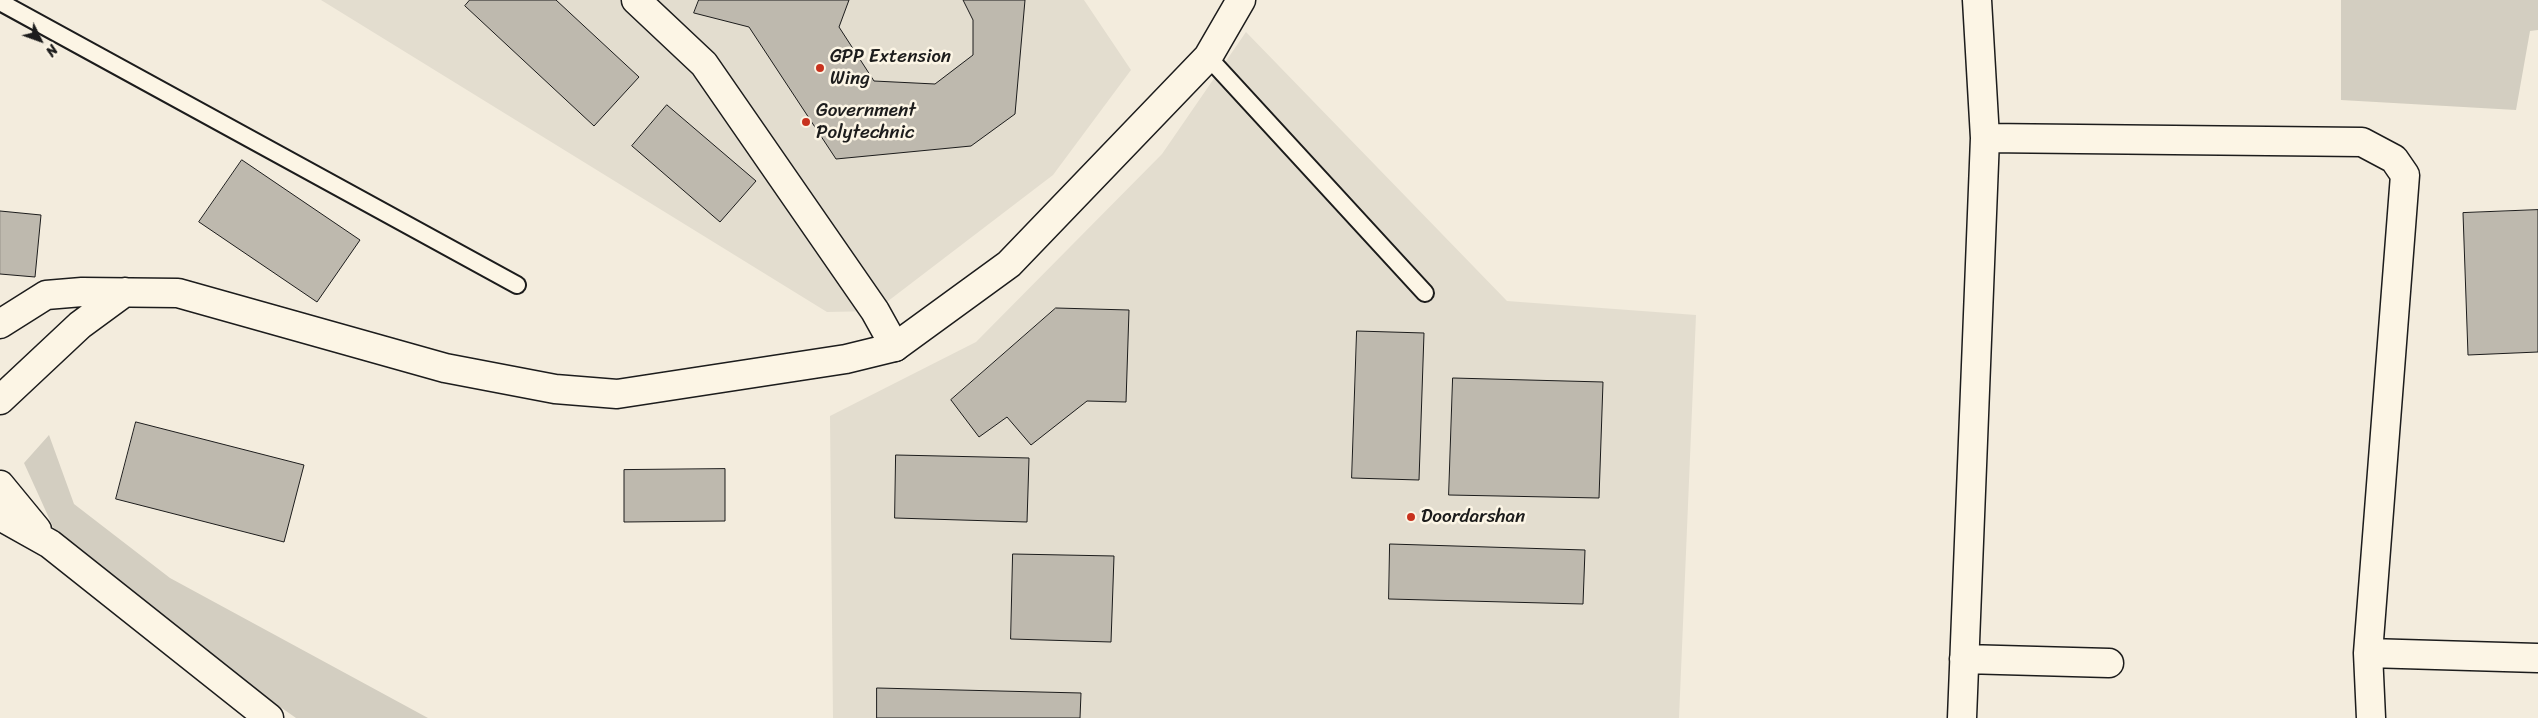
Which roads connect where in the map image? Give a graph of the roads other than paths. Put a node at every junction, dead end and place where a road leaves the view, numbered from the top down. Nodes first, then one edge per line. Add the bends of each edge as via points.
1 (636, 0) edge
2 (1241, 0) edge
3 (1977, 0) edge
4 (0, 2) edge
5 (1208, 57) junction
6 (1985, 138) junction
7 (517, 285) dead end
8 (125, 292) junction
9 (1425, 293) dead end
10 (0, 324) edge
11 (895, 347) junction
12 (0, 400) edge
13 (0, 486) edge
14 (0, 516) edge
15 (50, 544) junction
16 (2368, 653) junction
17 (2538, 658) edge
18 (1964, 659) junction
19 (2109, 663) dead end
20 (269, 718) edge
21 (1962, 718) edge
22 (2371, 718) edge

1 - 11 street via 704,64 875,312
2 - 5 street
3 - 6 street
4 - 7 lane
5 - 9 lane
5 - 11 street via 1009,264
6 - 16 street via 2362,142 2394,159 2405,176
6 - 18 street
8 - 10 street via 46,295
8 - 11 street via 178,293 445,368 555,389 617,394 846,359
8 - 12 street via 80,325
13 - 15 street
14 - 15 street
15 - 20 street
16 - 17 street
16 - 22 street
18 - 19 street
18 - 21 street

